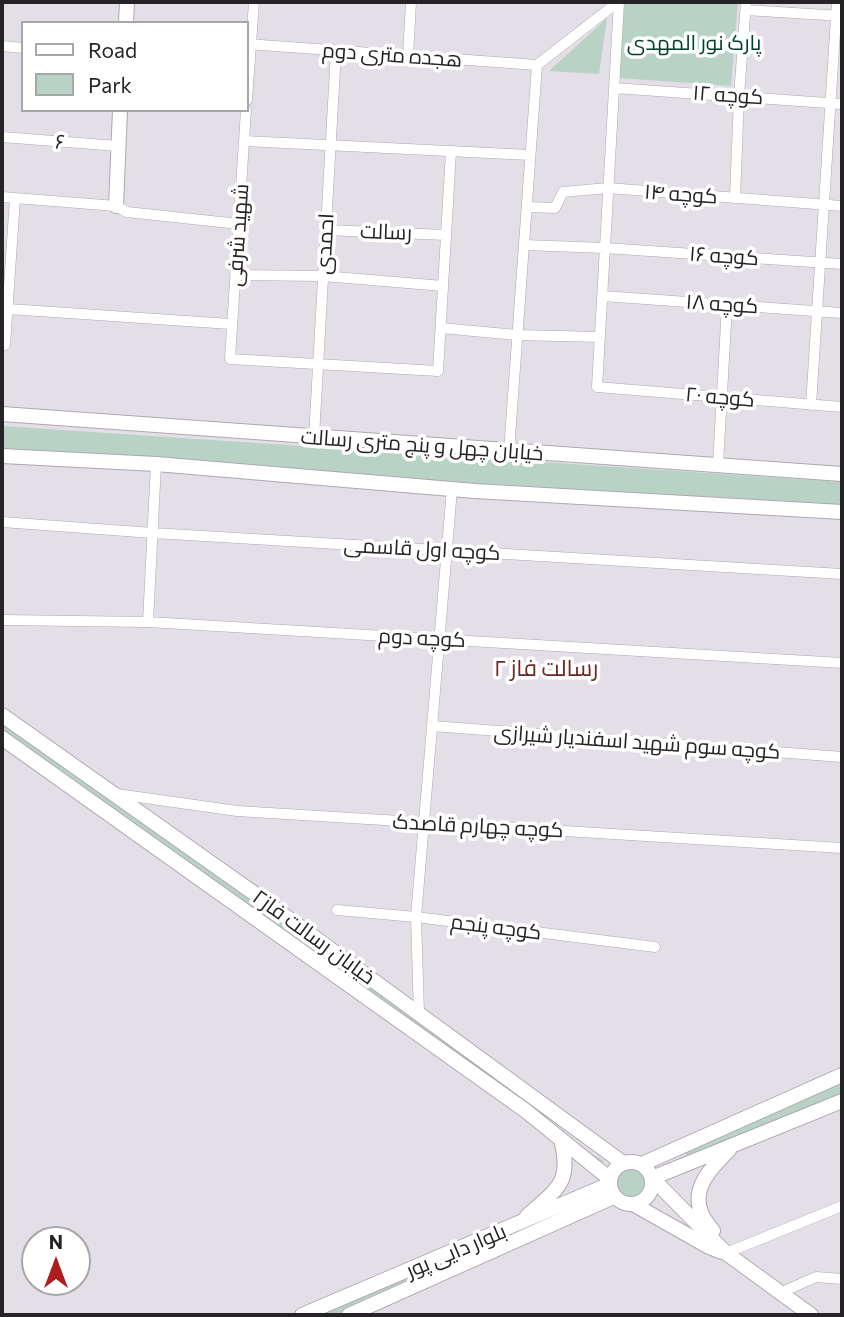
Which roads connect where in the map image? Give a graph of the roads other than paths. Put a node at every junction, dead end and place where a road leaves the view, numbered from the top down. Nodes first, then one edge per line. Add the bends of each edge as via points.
1 (127, 2) edge
2 (254, 2) edge
3 (411, 2) edge
4 (618, 2) edge
5 (837, 2) edge
6 (746, 6) edge
7 (839, 16) edge
8 (125, 21) edge
9 (249, 45) edge
10 (2, 46) edge
11 (21, 48) edge
12 (336, 51) junction
13 (408, 56) junction
14 (537, 65) junction
15 (248, 72) edge
16 (614, 88) junction
17 (739, 96) junction
18 (831, 103) junction
19 (842, 104) edge
20 (120, 112) edge
21 (246, 112) edge
22 (2, 137) edge
23 (244, 141) junction
24 (330, 145) junction
25 (118, 146) junction
26 (451, 151) junction
27 (530, 155) junction
28 (608, 188) junction
29 (2, 198) edge
30 (15, 198) junction
31 (735, 198) junction
32 (824, 205) junction
33 (116, 206) junction
34 (842, 206) edge
35 (527, 207) junction
36 (239, 224) junction
37 (326, 230) junction
38 (446, 235) junction
39 (524, 245) junction
40 (605, 248) junction
41 (6, 257) edge
42 (820, 263) junction
43 (842, 264) edge
44 (235, 275) junction
45 (323, 276) junction
46 (443, 286) junction
47 (603, 296) junction
48 (727, 305) junction
49 (8, 309) junction
50 (817, 312) junction
51 (842, 313) edge
52 (232, 324) junction
53 (441, 328) junction
54 (517, 335) junction
55 (600, 337) junction
56 (2, 345) edge
57 (318, 365) junction
58 (721, 397) junction
59 (811, 405) junction
60 (842, 407) edge
61 (2, 414) edge
62 (314, 437) junction
63 (509, 451) junction
64 (2, 456) edge
65 (156, 464) junction
66 (718, 466) junction
67 (842, 474) edge
68 (452, 489) junction
69 (842, 512) edge
70 (2, 522) edge
71 (153, 533) junction
72 (447, 551) junction
73 (842, 574) edge
74 (2, 620) edge
75 (148, 622) junction
76 (440, 639) junction
77 (842, 663) edge
78 (2, 715) edge
79 (432, 726) junction
80 (2, 738) edge
81 (842, 757) edge
82 (115, 794) junction
83 (424, 822) junction
84 (842, 848) edge
85 (194, 850) junction
86 (181, 867) junction
87 (337, 910) dead end
88 (416, 917) junction
89 (655, 947) dead end
90 (419, 1014) junction
91 (842, 1074) edge
92 (842, 1101) edge
93 (561, 1139) junction
94 (733, 1145) junction
95 (623, 1163) junction
96 (642, 1164) junction
97 (652, 1178) junction
98 (612, 1187) junction
99 (634, 1204) junction
100 (842, 1206) edge
101 (519, 1225) junction
102 (726, 1253) junction
103 (842, 1279) edge
104 (782, 1292) junction
105 (302, 1315) edge
106 (349, 1315) edge
107 (811, 1315) edge

1 - 8 main road
2 - 9 street
3 - 13 street
4 - 14 street
4 - 16 street
5 - 7 street
6 - 7 street
6 - 17 street
7 - 18 street
9 - 12 street, هجده متری دوم
9 - 15 street
10 - 11 street
12 - 13 street, هجده متری دوم
12 - 24 street, احمدی
13 - 14 street, هجده متری دوم
14 - 27 street
16 - 17 street, ۱۲ کوچه
16 - 28 street
17 - 18 street, ۱۲ کوچه
17 - 31 street
18 - 19 street, ۱۲ کوچه
18 - 32 street
20 - 25 main road
21 - 23 street, شهید شرفی
22 - 25 street, ۶
23 - 24 street
23 - 36 street, شهید شرفی
24 - 26 street
24 - 37 street, احمدی
25 - 33 main road
26 - 27 street
26 - 38 street
27 - 35 street
28 - 31 street, ‍‍ ۱۴ کوچه
28 - 35 street, ‍‍ ۱۴ کوچه via 563,192 555,208
28 - 40 street
29 - 30 street
30 - 33 street
30 - 41 street
31 - 32 street, ‍‍ ۱۴ کوچه
32 - 34 street, ‍‍ ۱۴ کوچه
32 - 42 street
33 - 36 street via 127,212
35 - 39 street
36 - 44 street, شهید شرفی
37 - 38 street, رسالت
37 - 45 street, احمدی
38 - 46 street
39 - 40 street, ۱۶ کوچه
39 - 54 street
40 - 42 street, ۱۶ کوچه
40 - 47 street
41 - 49 street
42 - 43 street, ۱۶ کوچه
42 - 50 street
44 - 45 street
44 - 52 street, شهید شرفی
45 - 46 street
45 - 57 street, احمدی
46 - 53 street
47 - 48 street, ۱۸ کوچه
47 - 55 street
48 - 50 street, ۱۸ کوچه
48 - 58 street
49 - 52 street
49 - 56 street
50 - 51 street, ۱۸ کوچه
50 - 59 street
52 - 57 street, شهید شرفی via 230,359
53 - 54 street
53 - 57 street via 438,371
54 - 55 street
54 - 63 street
55 - 58 street, ۲۰ کوچه via 597,387
57 - 62 street, احمدی
58 - 59 street, ۲۰ کوچه
58 - 66 street
59 - 60 street, ۲۰ کوچه
61 - 62 main road, خیابان چهل و پنج متری رسالت
62 - 63 main road, خیابان چهل و پنج متری رسالت
63 - 66 main road, خیابان چهل و پنج متری رسالت
64 - 65 main road, خیابان چهل و پنج متری رسالت
65 - 68 main road, خیابان چهل و پنج متری رسالت
65 - 71 street
66 - 67 main road, خیابان چهل و پنج متری رسالت
68 - 69 main road, خیابان چهل و پنج متری رسالت
68 - 72 street
70 - 71 street, کوچه اول قاسمی
71 - 72 street, کوچه اول قاسمی
71 - 75 street
72 - 73 street, کوچه اول قاسمی
72 - 76 street
74 - 75 street, کوچه دوم
75 - 76 street, کوچه دوم
76 - 77 street, کوچه دوم
76 - 79 street
78 - 82 main road, خیابان رسالت فاز۲
79 - 81 street, کوچه سوم شهید اسفندیار شیرازی
79 - 83 street
80 - 86 main road, خیابان رسالت فاز۲
82 - 83 street, کوچه چهارم قاصدک via 237,811
82 - 85 main road, خیابان رسالت فاز۲
83 - 84 street, کوچه چهارم قاصدک
83 - 88 street
85 - 86 main road
85 - 90 main road, خیابان رسالت فاز۲
86 - 93 main road, خیابان رسالت فاز۲
87 - 88 street, کوچه پنجم
88 - 89 street, کوچه پنجم
88 - 90 street
90 - 95 main road, خیابان رسالت فاز۲
91 - 96 main road
92 - 94 main road
93 - 98 main road, خیابان رسالت فاز۲
93 - 101 main road via 565,1174
94 - 97 main road
94 - 102 main road via 706,1174 699,1191 700,1211
95 - 96 main road
95 - 98 main road via 614,1170
96 - 97 main road
97 - 99 main road via 647,1197
97 - 102 main road
98 - 99 main road via 627,1204
98 - 101 main road, بلوار دایی پور
98 - 106 main road, بلوار دایی پور via 611,1198
99 - 102 main road
100 - 102 street
101 - 105 main road, بلوار دایی پور
102 - 104 main road
103 - 104 street via 816,1278
104 - 107 main road

